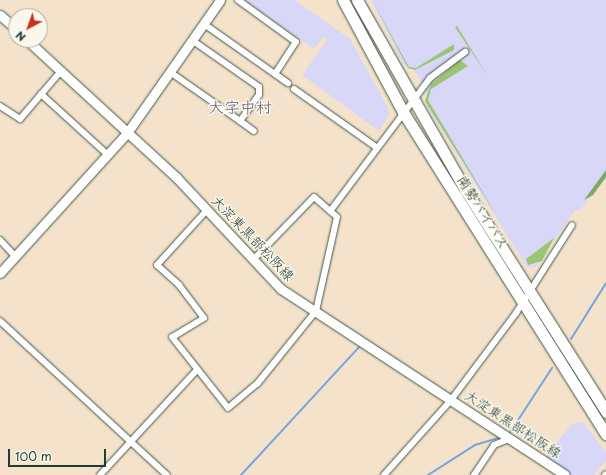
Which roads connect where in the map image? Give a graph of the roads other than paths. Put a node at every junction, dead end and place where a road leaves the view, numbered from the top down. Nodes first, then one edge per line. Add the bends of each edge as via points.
1 (220, 0) edge
2 (238, 0) edge
3 (343, 0) edge
4 (357, 0) edge
5 (0, 14) edge
6 (8, 22) edge
7 (204, 24) junction
8 (192, 40) junction
9 (36, 48) edge
10 (465, 52) dead end
11 (60, 71) junction
12 (170, 72) junction
13 (275, 74) junction
14 (288, 83) dead end
15 (294, 89) dead end
16 (41, 94) junction
17 (411, 101) junction
18 (0, 106) edge
19 (403, 112) junction
20 (240, 121) junction
21 (254, 131) dead end
22 (127, 133) junction
23 (376, 147) junction
24 (108, 155) junction
25 (207, 210) junction
26 (332, 210) junction
27 (572, 225) dead end
28 (0, 240) edge
29 (15, 256) junction
30 (253, 260) junction
31 (0, 273) edge
32 (528, 289) junction
33 (521, 301) junction
34 (316, 311) junction
35 (0, 321) edge
36 (196, 371) junction
37 (451, 400) junction
38 (606, 412) edge
39 (606, 434) edge
40 (506, 437) junction
41 (131, 442) junction
42 (100, 475) edge
43 (167, 475) edge
44 (384, 475) edge
45 (474, 475) edge
46 (565, 475) edge

1 - 7 main road
2 - 13 street via 296,42
3 - 19 highway, 南勢バイパス
4 - 17 highway, 南勢バイパス
5 - 6 main road
7 - 8 main road
7 - 13 street
8 - 12 main road
8 - 20 street via 260,89
9 - 11 main road, 大淀東黒部松阪線
10 - 17 street via 434,73
11 - 16 street
11 - 22 main road, 大淀東黒部松阪線
12 - 20 street
12 - 22 main road
13 - 14 street
15 - 23 street
16 - 18 street via 20,119
16 - 24 street
17 - 19 street
17 - 32 highway, 南勢バイパス
19 - 23 street
19 - 33 highway, 南勢バイパス
20 - 21 street
22 - 24 main road
22 - 25 main road, 大淀東黒部松阪線
23 - 26 street
24 - 29 main road
25 - 30 main road, 大淀東黒部松阪線
25 - 36 street via 157,265 179,285 204,318 172,337
26 - 30 street via 314,197
26 - 34 street via 337,217
27 - 32 street
28 - 29 street
29 - 31 main road
30 - 34 main road, 大淀東黒部松阪線 via 281,289
32 - 33 street
32 - 38 highway, 南勢バイパス
33 - 37 street
33 - 39 highway, 南勢バイパス
34 - 36 street via 256,384 228,408
34 - 37 main road, 大淀東黒部松阪線
35 - 41 street
36 - 41 street
37 - 40 main road, 大淀東黒部松阪線
37 - 44 street
40 - 45 street via 494,445
40 - 46 main road, 大淀東黒部松阪線
41 - 42 street
41 - 43 street

